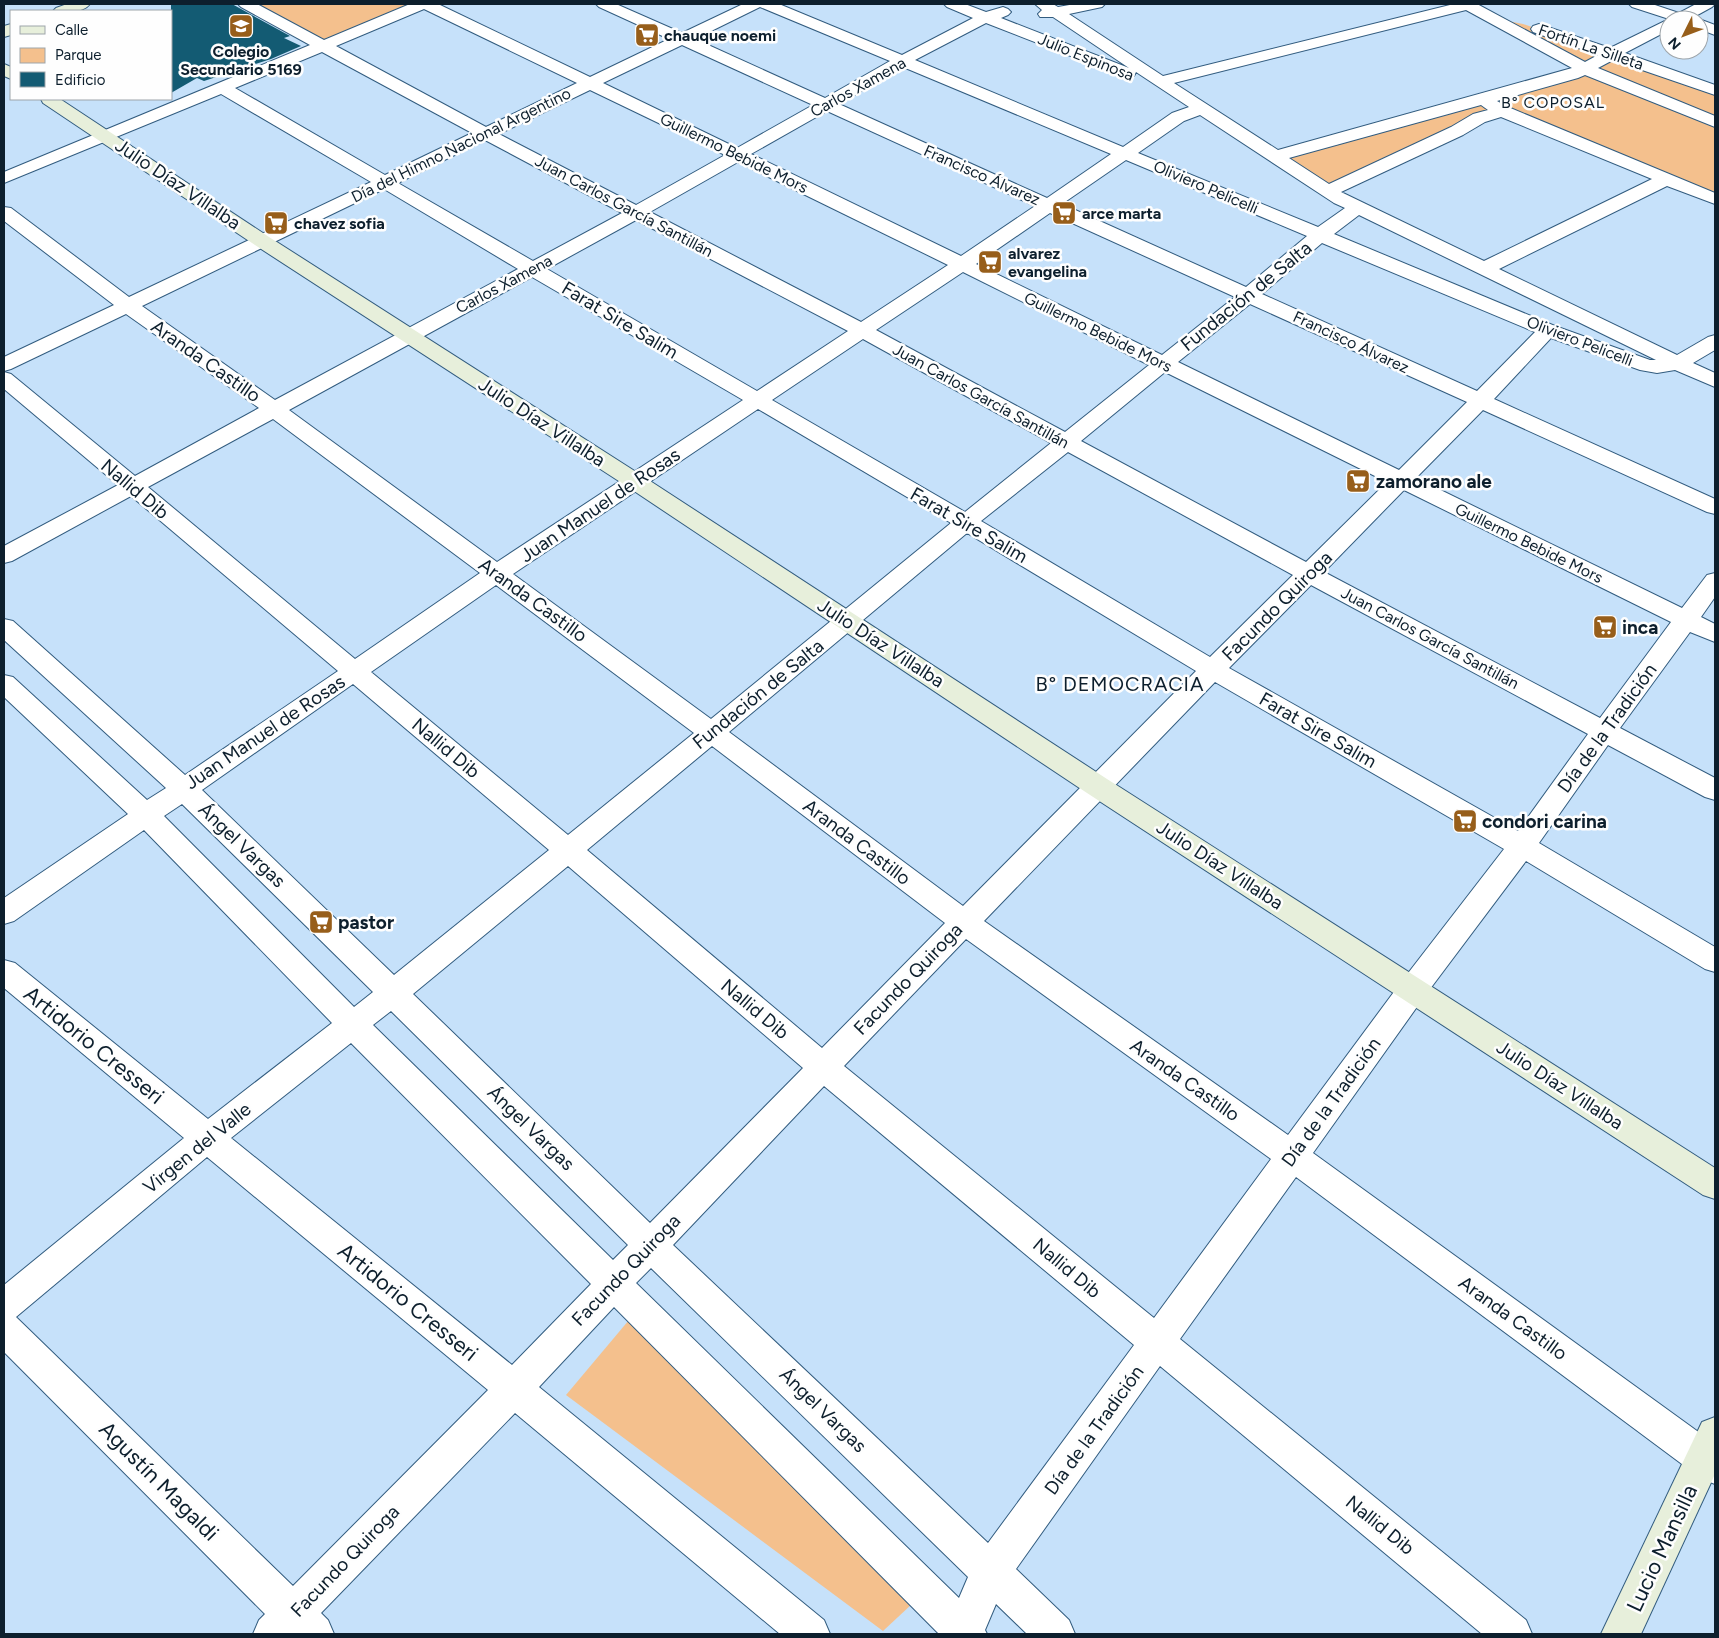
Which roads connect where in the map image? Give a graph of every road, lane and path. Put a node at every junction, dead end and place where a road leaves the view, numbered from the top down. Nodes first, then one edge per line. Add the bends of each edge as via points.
1 (82, 4) edge
2 (246, 4) edge
3 (424, 4) edge
4 (604, 4) edge
5 (755, 4) edge
6 (766, 4) edge
7 (952, 4) edge
8 (1097, 4) edge
9 (1467, 4) edge
10 (1637, 4) edge
11 (64, 10) edge
12 (1057, 13) junction
13 (1659, 13) edge
14 (995, 14) edge
15 (1031, 14) edge
16 (1493, 18) junction
17 (1659, 31) edge
18 (683, 39) junction
19 (323, 45) junction
20 (1613, 54) junction
21 (904, 60) junction
22 (1132, 62) junction
23 (1586, 69) junction
24 (1162, 81) junction
25 (590, 84) junction
26 (223, 88) junction
27 (1715, 90) edge
28 (51, 100) edge
29 (1485, 100) junction
30 (1194, 102) junction
31 (826, 104) junction
32 (1502, 111) junction
33 (1715, 122) edge
34 (486, 134) junction
35 (106, 136) junction
36 (1125, 152) junction
37 (739, 155) junction
38 (1276, 156) junction
39 (4, 178) edge
40 (1667, 179) junction
41 (384, 182) junction
42 (1328, 191) junction
43 (1715, 199) edge
44 (1050, 205) junction
45 (1357, 208) junction
46 (4, 212) edge
47 (637, 212) junction
48 (1320, 235) junction
49 (262, 241) junction
50 (961, 265) junction
51 (532, 268) junction
52 (1485, 268) junction
53 (1248, 296) junction
54 (128, 306) junction
55 (860, 330) junction
56 (1548, 330) junction
57 (408, 335) junction
58 (1715, 341) edge
59 (1162, 363) junction
60 (1679, 363) junction
61 (4, 365) edge
62 (4, 378) edge
63 (1715, 381) edge
64 (756, 400) junction
65 (1480, 402) junction
66 (274, 409) junction
67 (1067, 443) junction
68 (1402, 480) junction
69 (636, 482) junction
70 (132, 487) junction
71 (1715, 507) edge
72 (966, 522) junction
73 (4, 556) edge
74 (497, 573) junction
75 (1309, 574) junction
76 (1715, 580) edge
77 (1686, 620) junction
78 (848, 621) junction
79 (4, 627) edge
80 (1715, 634) edge
81 (1213, 670) junction
82 (354, 672) junction
83 (4, 684) edge
84 (1604, 730) junction
85 (712, 732) junction
86 (1097, 786) junction
87 (183, 788) junction
88 (1715, 790) edge
89 (146, 815) junction
90 (1522, 846) junction
91 (568, 850) junction
92 (4, 913) edge
93 (964, 922) junction
94 (1715, 961) edge
95 (4, 971) edge
96 (1413, 989) junction
97 (393, 993) junction
98 (352, 1024) junction
99 (823, 1067) junction
100 (208, 1138) junction
101 (1292, 1156) junction
102 (1715, 1185) edge
103 (650, 1245) junction
104 (614, 1282) junction
105 (4, 1306) edge
106 (4, 1329) edge
107 (1158, 1343) junction
108 (514, 1389) junction
109 (1712, 1453) edge
110 (991, 1571) junction
111 (294, 1627) edge
112 (965, 1633) edge
113 (810, 1634) edge
114 (1055, 1634) edge
115 (1512, 1634) edge
116 (1621, 1634) edge

1 - 11 street
2 - 19 street, Juan Carlos García Santillán
3 - 19 street
3 - 25 street, Guillermo Bebide Mors
4 - 18 street, Francisco Álvarez
5 - 18 street, Día del Himno Nacional Argentino
6 - 21 street, Oliviero Pelicelli
7 - 14 street
8 - 12 street
9 - 16 street
9 - 24 street
10 - 13 street
12 - 15 street
12 - 22 street
14 - 15 street, Julio Espinosa
14 - 21 street, Carlos Xamena
14 - 30 street, Julio Espinosa
15 - 22 street, Julio Espinosa
16 - 20 street, Fortín La Silleta via 1523,24
16 - 23 street
17 - 20 street
18 - 25 street, Día del Himno Nacional Argentino
18 - 31 street, Francisco Álvarez
19 - 26 street
19 - 34 street, Juan Carlos García Santillán
20 - 23 street
20 - 27 street, Fortín La Silleta
21 - 31 street, Carlos Xamena
21 - 36 street, Oliviero Pelicelli
22 - 24 street
23 - 29 street
23 - 33 street
24 - 30 street
25 - 34 street, Día del Himno Nacional Argentino
25 - 37 street, Guillermo Bebide Mors
26 - 35 street
26 - 41 street, Farat Sire Salim
28 - 35 street, Julio Díaz Villalba
29 - 32 street
29 - 38 street
30 - 36 street, Juan Manuel de Rosas via 1178,117
30 - 38 street
31 - 37 street, Carlos Xamena
31 - 44 street, Francisco Álvarez
32 - 40 street
32 - 42 street via 1479,118
34 - 41 street, Día del Himno Nacional Argentino
34 - 47 street, Juan Carlos García Santillán
35 - 39 street
35 - 49 street, Julio Díaz Villalba
36 - 44 street, Juan Manuel de Rosas
36 - 48 street, Oliviero Pelicelli
37 - 47 street, Carlos Xamena
37 - 50 street, Guillermo Bebide Mors
38 - 42 street
40 - 43 street
40 - 52 street
41 - 49 street, Día del Himno Nacional Argentino
41 - 51 street, Farat Sire Salim
42 - 45 street
44 - 50 street, Juan Manuel de Rosas
44 - 53 street, Francisco Álvarez
45 - 48 street, Fundación de Salta
45 - 52 street
46 - 54 street, Aranda Castillo
47 - 51 street, Carlos Xamena
47 - 55 street, Juan Carlos García Santillán
48 - 53 street, Fundación de Salta
48 - 56 street, Oliviero Pelicelli
49 - 54 street, Día del Himno Nacional Argentino
49 - 57 street, Julio Díaz Villalba
50 - 55 street, Juan Manuel de Rosas
50 - 59 street, Guillermo Bebide Mors
51 - 57 street, Carlos Xamena
51 - 64 street, Farat Sire Salim
52 - 60 street
53 - 59 street, Fundación de Salta
53 - 65 street, Francisco Álvarez
54 - 61 street, Día del Himno Nacional Argentino
54 - 66 street, Aranda Castillo
55 - 64 street, Juan Manuel de Rosas
55 - 67 street, Juan Carlos García Santillán
56 - 60 street, Oliviero Pelicelli via 1647,366 1664,367
56 - 65 street, Facundo Quiroga
57 - 66 street, Carlos Xamena
57 - 69 street, Julio Díaz Villalba
58 - 60 street
59 - 67 street, Fundación de Salta
59 - 68 street, Guillermo Bebide Mors
60 - 63 street
62 - 70 street, Nallid Dib
64 - 69 street, Juan Manuel de Rosas
64 - 72 street, Farat Sire Salim
65 - 68 street, Facundo Quiroga
65 - 71 street, Francisco Álvarez
66 - 70 street, Carlos Xamena
66 - 74 street, Aranda Castillo
67 - 72 street, Fundación de Salta
67 - 75 street, Juan Carlos García Santillán
68 - 75 street, Facundo Quiroga
68 - 77 street, Guillermo Bebide Mors
69 - 74 street, Juan Manuel de Rosas
69 - 78 street, Julio Díaz Villalba
70 - 73 street, Carlos Xamena
70 - 82 street, Nallid Dib
72 - 78 street, Fundación de Salta
72 - 81 street, Farat Sire Salim
74 - 82 street, Juan Manuel de Rosas
74 - 85 street, Aranda Castillo
75 - 81 street, Facundo Quiroga
75 - 84 street, Juan Carlos García Santillán
76 - 77 street, Día de la Tradición
77 - 80 street, Guillermo Bebide Mors
77 - 84 street, Día de la Tradición
78 - 85 street, Fundación de Salta
78 - 86 street, Julio Díaz Villalba
79 - 87 street, Ángel Vargas
81 - 86 street, Facundo Quiroga
81 - 90 street, Farat Sire Salim
82 - 87 street, Juan Manuel de Rosas
82 - 91 street, Nallid Dib
83 - 89 street
84 - 88 street, Juan Carlos García Santillán
84 - 90 street, Día de la Tradición
85 - 91 street, Fundación de Salta
85 - 93 street, Aranda Castillo
86 - 93 street, Facundo Quiroga
86 - 96 street, Julio Díaz Villalba
87 - 89 street, Juan Manuel de Rosas
87 - 97 street, Ángel Vargas
89 - 92 street, Juan Manuel de Rosas
89 - 98 street
90 - 94 street, Farat Sire Salim
90 - 96 street, Día de la Tradición
91 - 97 street, Fundación de Salta
91 - 99 street, Nallid Dib
93 - 99 street, Facundo Quiroga
93 - 101 street, Aranda Castillo
95 - 100 street, Artidorio Cresseri
96 - 101 street, Día de la Tradición
96 - 102 street, Julio Díaz Villalba
97 - 98 street, Virgen del Valle
97 - 103 street, Ángel Vargas
98 - 100 street, Virgen del Valle
98 - 104 street
99 - 103 street, Facundo Quiroga
99 - 107 street, Nallid Dib
100 - 105 street, Virgen del Valle
100 - 108 street, Artidorio Cresseri
101 - 107 street, Día de la Tradición
101 - 109 street, Aranda Castillo
103 - 104 street, Facundo Quiroga
103 - 110 street, Ángel Vargas
104 - 108 street, Facundo Quiroga
104 - 112 street
106 - 111 street, Agustín Magaldi
107 - 110 street, Día de la Tradición
107 - 115 street, Nallid Dib
108 - 111 street, Facundo Quiroga
108 - 113 street, Artidorio Cresseri
109 - 116 street, Lucio Mansilla
110 - 112 street, Día de la Tradición
110 - 114 street, Ángel Vargas

